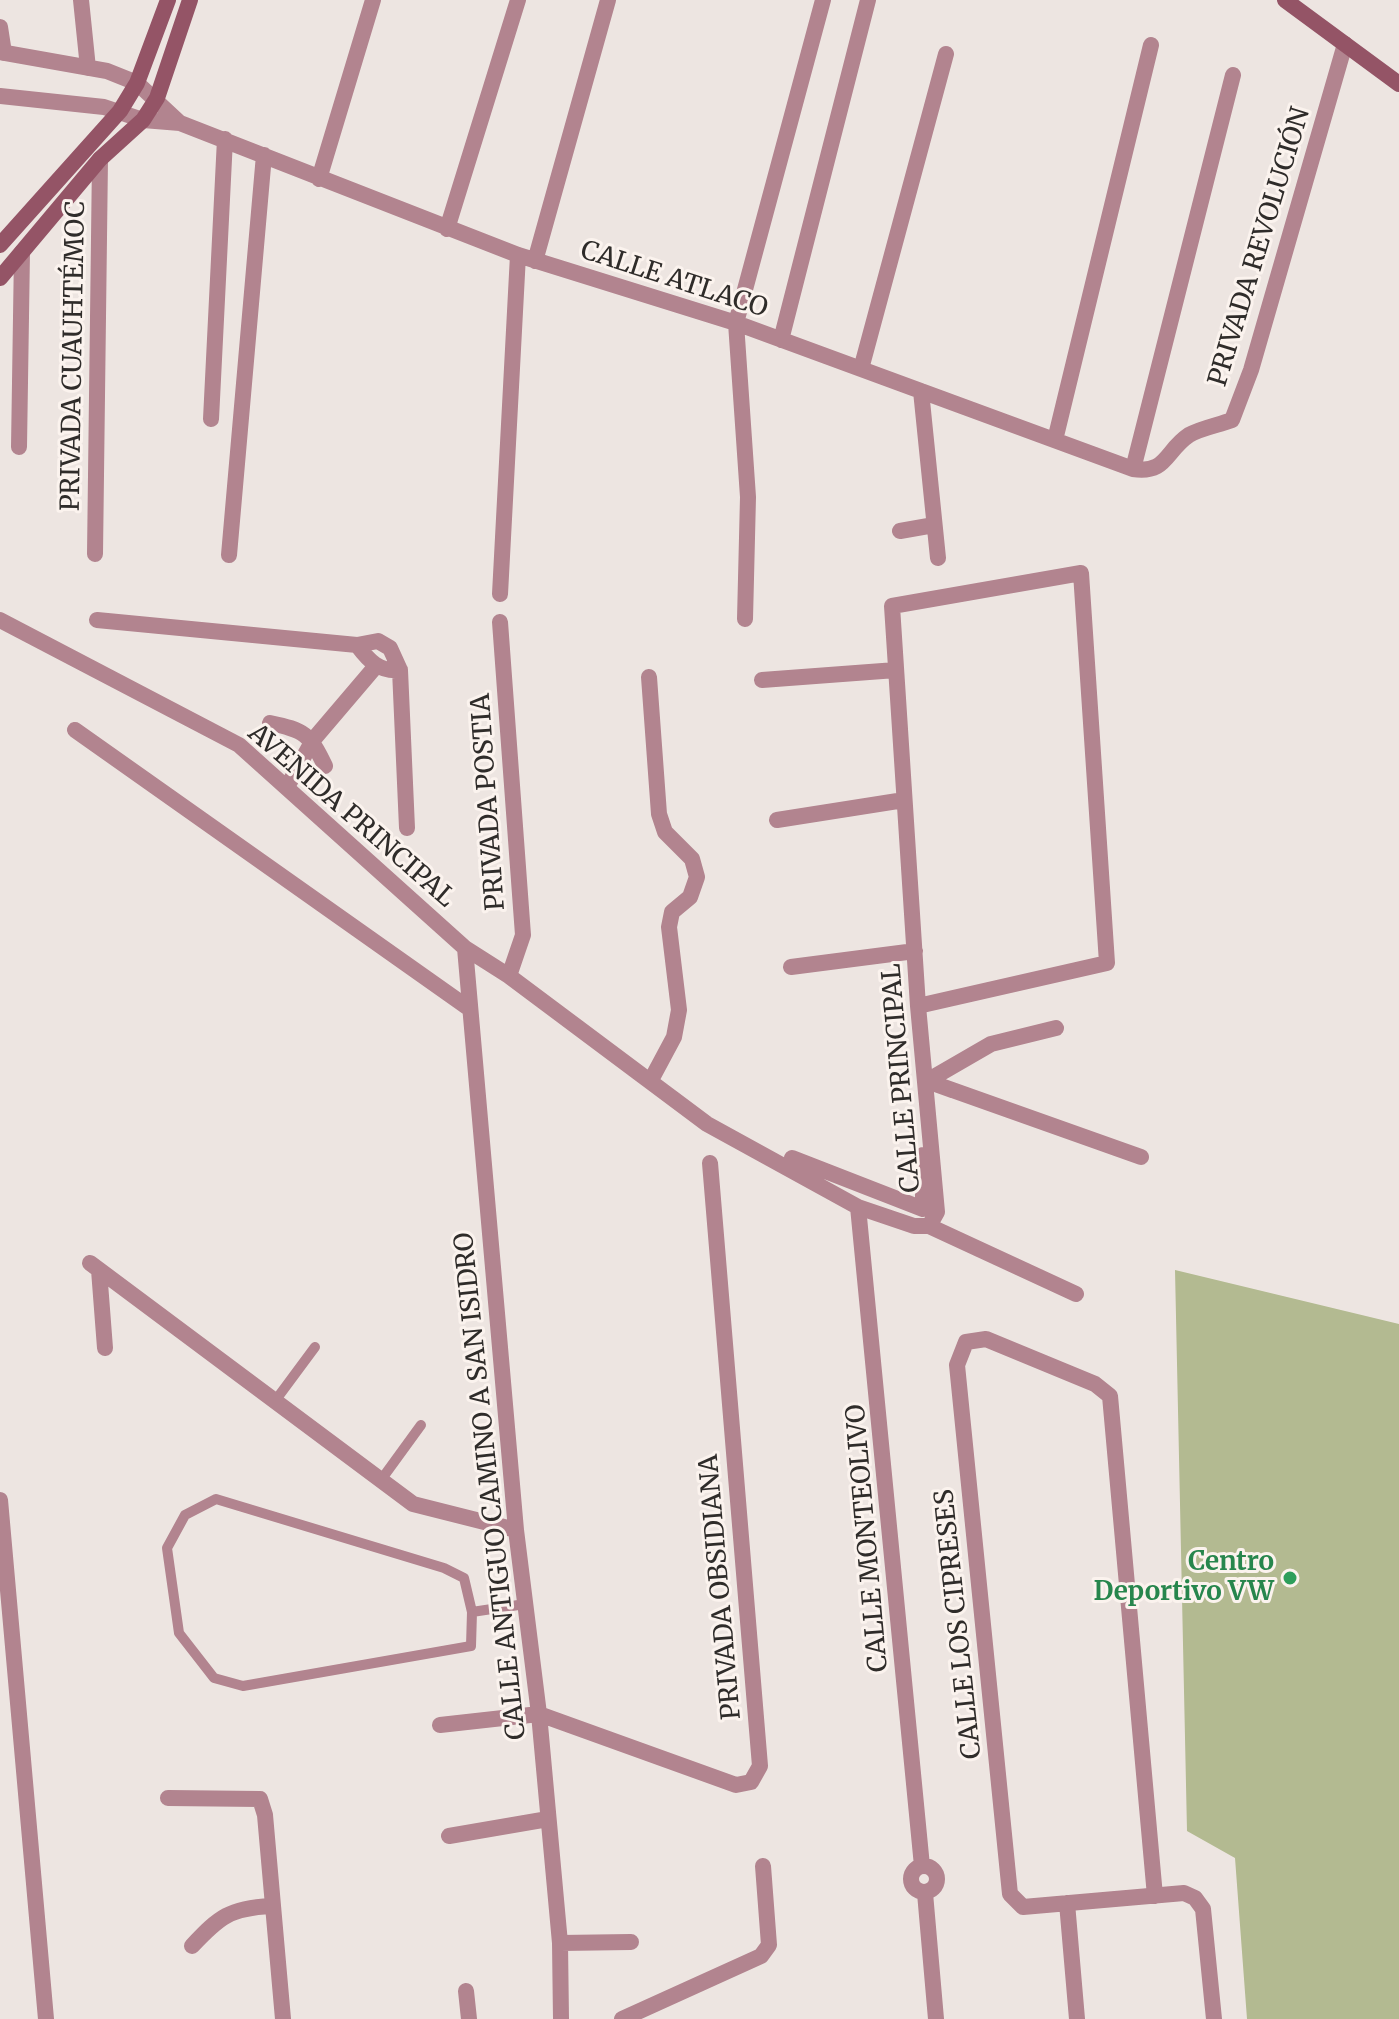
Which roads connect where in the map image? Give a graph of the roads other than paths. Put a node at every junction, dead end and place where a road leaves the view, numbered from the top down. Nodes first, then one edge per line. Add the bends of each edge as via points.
1 (81, 0) edge
2 (168, 0) edge
3 (190, 0) edge
4 (373, 0) edge
5 (518, 0) edge
6 (608, 0) edge
7 (823, 0) edge
8 (868, 0) edge
9 (1285, 0) edge
10 (0, 27) edge
11 (1345, 44) junction
12 (1151, 45) dead end
13 (2, 52) edge
14 (946, 54) dead end
15 (88, 68) junction
16 (1233, 75) dead end
17 (137, 83) junction
18 (1399, 84) edge
19 (0, 96) edge
20 (157, 98) junction
21 (120, 111) junction
22 (143, 120) junction
23 (180, 123) junction
24 (225, 139) junction
25 (264, 155) junction
26 (100, 159) junction
27 (319, 179) junction
28 (447, 229) junction
29 (0, 245) edge
30 (22, 252) junction
31 (518, 255) junction
32 (535, 261) junction
33 (0, 278) edge
34 (736, 323) junction
35 (781, 340) junction
36 (861, 369) junction
37 (921, 391) junction
38 (211, 419) dead end
39 (1055, 440) junction
40 (19, 447) dead end
41 (1133, 469) junction
42 (1156, 469) joint
43 (934, 525) junction
44 (900, 531) dead end
45 (95, 554) dead end
46 (229, 555) dead end
47 (938, 558) dead end
48 (500, 594) dead end
49 (745, 619) dead end
50 (0, 620) edge
51 (97, 620) dead end
52 (500, 622) dead end
53 (357, 645) junction
54 (376, 666) junction
55 (400, 670) junction
56 (896, 670) junction
57 (649, 677) dead end
58 (762, 680) dead end
59 (270, 723) dead end
60 (75, 730) dead end
61 (310, 748) junction
62 (325, 766) dead end
63 (287, 787) junction
64 (904, 800) junction
65 (777, 820) dead end
66 (407, 828) dead end
67 (465, 948) junction
68 (911, 952) junction
69 (791, 967) dead end
70 (509, 976) junction
71 (918, 1006) junction
72 (467, 1007) junction
73 (1056, 1028) dead end
74 (651, 1080) junction
75 (927, 1081) junction
76 (952, 1090) dead end
77 (1141, 1157) dead end
78 (792, 1158) dead end
79 (710, 1163) dead end
80 (858, 1207) junction
81 (929, 1226) junction
82 (1076, 1294) dead end
83 (315, 1347) dead end
84 (105, 1348) dead end
85 (275, 1401) junction
86 (421, 1425) dead end
87 (381, 1480) junction
88 (0, 1500) edge
89 (516, 1530) junction
90 (525, 1604) junction
91 (472, 1612) junction
92 (539, 1714) junction
93 (440, 1725) dead end
94 (168, 1798) dead end
95 (548, 1819) junction
96 (449, 1836) dead end
97 (763, 1866) dead end
98 (1155, 1896) junction
99 (1067, 1903) junction
100 (271, 1906) junction
101 (631, 1942) dead end
102 (560, 1943) junction
103 (192, 1946) dead end
104 (466, 1991) dead end
105 (46, 2019) edge
106 (283, 2019) edge
107 (469, 2019) edge
108 (561, 2019) edge
109 (622, 2019) edge
110 (936, 2019) edge
111 (1077, 2019) edge
112 (1214, 2019) edge

1 - 15 street
2 - 17 street
3 - 20 street
4 - 27 street
5 - 28 street
6 - 32 street
7 - 34 street
8 - 35 street
9 - 11 street
10 - 13 street
11 - 18 street
11 - 42 street, PRIVADA REVOLUCIÓN via 1232,420 1190,434
12 - 39 street
13 - 15 street, CALLE ATLACO
14 - 36 street
15 - 17 street, CALLE ATLACO
16 - 41 street
17 - 20 street, CALLE ATLACO
17 - 21 street
19 - 21 street, CALLE ATLACO
20 - 22 street
20 - 23 street, CALLE ATLACO
21 - 22 street, CALLE ATLACO
21 - 29 street
22 - 23 street, CALLE ATLACO
22 - 26 street
23 - 24 street, CALLE ATLACO
24 - 25 street, CALLE ATLACO
24 - 38 street
25 - 27 street, CALLE ATLACO
25 - 46 street
26 - 30 street
26 - 45 street, PRIVADA CUAUHTÉMOC
27 - 28 street, CALLE ATLACO
28 - 31 street, CALLE ATLACO
30 - 33 street
30 - 40 street
31 - 32 street, CALLE ATLACO
31 - 48 street
32 - 34 street, CALLE ATLACO
34 - 35 street, CALLE ATLACO
34 - 49 street via 748,497
35 - 36 street, CALLE ATLACO
36 - 37 street, CALLE ATLACO
37 - 39 street, CALLE ATLACO
37 - 43 street
39 - 41 street, CALLE ATLACO
41 - 42 street, CALLE ATLACO
43 - 44 street
43 - 47 street
50 - 63 street, AVENIDA PRINCIPAL via 239,745
51 - 53 street
52 - 70 street, PRIVADA POSTIA via 523,935
53 - 54 street
53 - 55 street via 378,641 390,648
54 - 55 street
54 - 61 street
55 - 66 street
56 - 58 street
56 - 64 street, CALLE PRINCIPAL
56 - 71 street, CALLE PRINCIPAL via 892,606 1081,573 1107,963
57 - 74 street via 659,814 665,832 692,859 697,877 690,897 672,912 669,927 679,1010 674,1037
59 - 61 street via 295,729
60 - 72 street
61 - 62 street
61 - 63 street
63 - 67 street, AVENIDA PRINCIPAL
64 - 65 street
64 - 68 street, CALLE PRINCIPAL
67 - 70 street, AVENIDA PRINCIPAL
67 - 72 street, CALLE ANTIGUO CAMINO A SAN ISIDRO
68 - 69 street
68 - 71 street, CALLE PRINCIPAL
68 - 78 street via 924,1136 923,1209
70 - 74 street, AVENIDA PRINCIPAL
71 - 75 street, CALLE PRINCIPAL
72 - 89 street, CALLE ANTIGUO CAMINO A SAN ISIDRO
73 - 75 street via 991,1044
74 - 80 street, CALLE PRINCIPAL via 707,1124
75 - 76 street
75 - 77 street
75 - 81 street, CALLE PRINCIPAL via 937,1212
79 - 92 street, PRIVADA OBSIDIANA via 760,1766 751,1782 736,1785
80 - 81 street, CALLE PRINCIPAL
80 - 110 street, CALLE MONTEOLIVO via 922,1866 910,1881 925,1893
81 - 82 street
83 - 85 lane
84 - 85 street via 94,1266
85 - 87 street
86 - 87 lane
87 - 89 street via 413,1504
88 - 105 street
89 - 90 street, CALLE ANTIGUO CAMINO A SAN ISIDRO
90 - 91 lane
90 - 92 street, CALLE ANTIGUO CAMINO A SAN ISIDRO
91 - 91 lane via 471,1646 243,1686 214,1678 179,1633 167,1548 185,1515 216,1499 444,1568 464,1578
92 - 93 street
92 - 95 street, CALLE ANTIGUO CAMINO A SAN ISIDRO
94 - 100 street via 260,1799
95 - 96 street
95 - 102 street, CALLE ANTIGUO CAMINO A SAN ISIDRO
97 - 109 street via 769,1945 761,1956
98 - 99 street
98 - 99 street, CALLE LOS CIPRESES via 1110,1396 1095,1384 986,1339 966,1342 957,1365 1010,1894 1023,1907
98 - 112 street via 1184,1893 1203,1909
99 - 111 street
100 - 103 street via 244,1907 218,1918
100 - 106 street
101 - 102 street
102 - 108 street, CALLE ANTIGUO CAMINO A SAN ISIDRO
104 - 107 street

